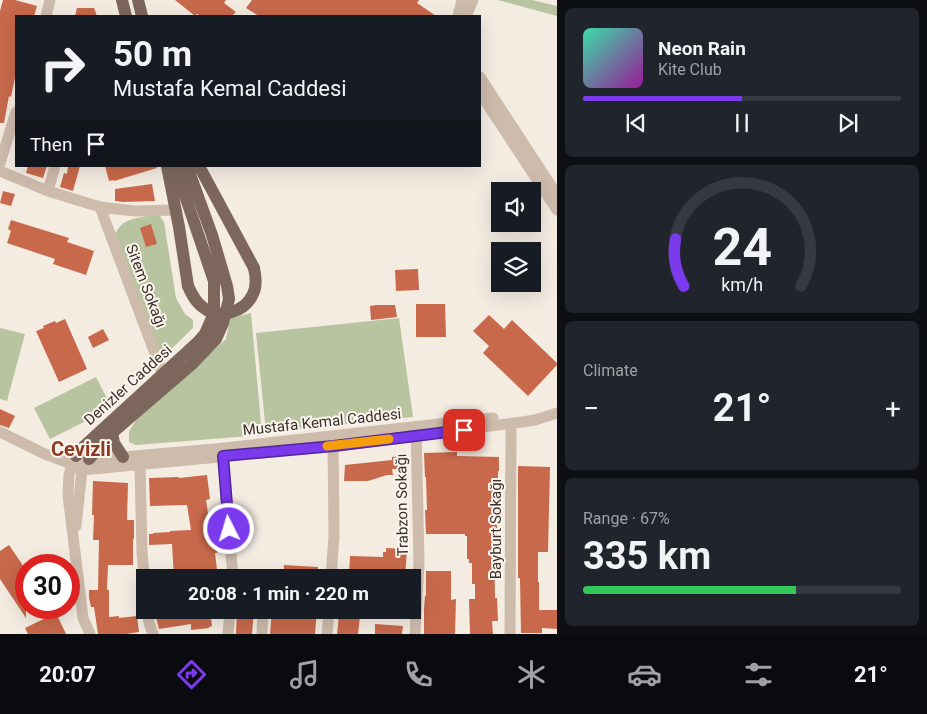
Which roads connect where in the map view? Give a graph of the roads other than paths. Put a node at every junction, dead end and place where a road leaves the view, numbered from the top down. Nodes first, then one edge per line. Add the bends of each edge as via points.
1 (50, 0) edge
2 (122, 0) edge
3 (138, 0) edge
4 (462, 0) edge
5 (473, 0) edge
6 (46, 15) edge
7 (126, 15) edge
8 (142, 15) edge
9 (458, 15) edge
10 (466, 15) edge
11 (481, 79) edge
12 (481, 95) edge
13 (15, 115) edge
14 (0, 163) edge
15 (55, 167) edge
16 (167, 167) edge
17 (175, 167) edge
18 (187, 167) edge
19 (200, 167) edge
20 (0, 171) edge
21 (48, 191) junction
22 (557, 195) edge
23 (100, 207) junction
24 (176, 210) junction
25 (557, 210) edge
26 (163, 375) junction
27 (557, 405) edge
28 (557, 413) edge
29 (511, 424) junction
30 (0, 432) edge
31 (416, 432) junction
32 (112, 433) junction
33 (334, 441) junction
34 (223, 456) junction
35 (123, 457) junction
36 (80, 462) junction
37 (140, 465) junction
38 (144, 569) edge
39 (232, 569) edge
40 (332, 569) edge
41 (149, 619) edge
42 (229, 619) edge
43 (263, 619) edge
44 (328, 619) edge
45 (90, 634) edge
46 (153, 634) edge
47 (228, 634) edge
48 (262, 634) edge
49 (327, 634) edge
50 (415, 634) edge
51 (510, 634) edge

1 - 6 street
2 - 7 main road
3 - 8 main road
4 - 9 street
5 - 10 street
11 - 22 street
12 - 25 street
13 - 14 street
15 - 21 street
16 - 24 main road
17 - 26 main road, Denizler Caddesi via 214,281 214,307 205,334
18 - 32 main road, Denizler Caddesi via 225,276 229,294 227,311 216,339 191,365
19 - 24 main road, bridge via 254,268 254,293 244,306 222,314 205,310 196,301 188,286
20 - 21 street
21 - 23 street
23 - 24 street via 135,211
23 - 26 street, Sitem Sokağı
26 - 36 main road, Denizler Caddesi via 80,450
27 - 31 street, Mustafa Kemal Caddesi
28 - 29 street, Mustafa Kemal Caddesi
29 - 31 street, Mustafa Kemal Caddesi
29 - 51 street, Bayburt Sokağı
30 - 36 street via 45,454
31 - 33 street, Mustafa Kemal Caddesi
31 - 50 street, Trabzon Sokağı via 418,561
32 - 35 main road
32 - 36 main road, Denizler Caddesi
33 - 34 street, Mustafa Kemal Caddesi
33 - 35 street, Mustafa Kemal Caddesi
33 - 40 street
34 - 37 street, Mustafa Kemal Caddesi
34 - 39 street
35 - 36 street, Mustafa Kemal Caddesi
36 - 37 street, Mustafa Kemal Caddesi
36 - 45 street via 74,542 84,618
37 - 38 street
41 - 46 street
42 - 47 street
43 - 48 street
44 - 49 street

